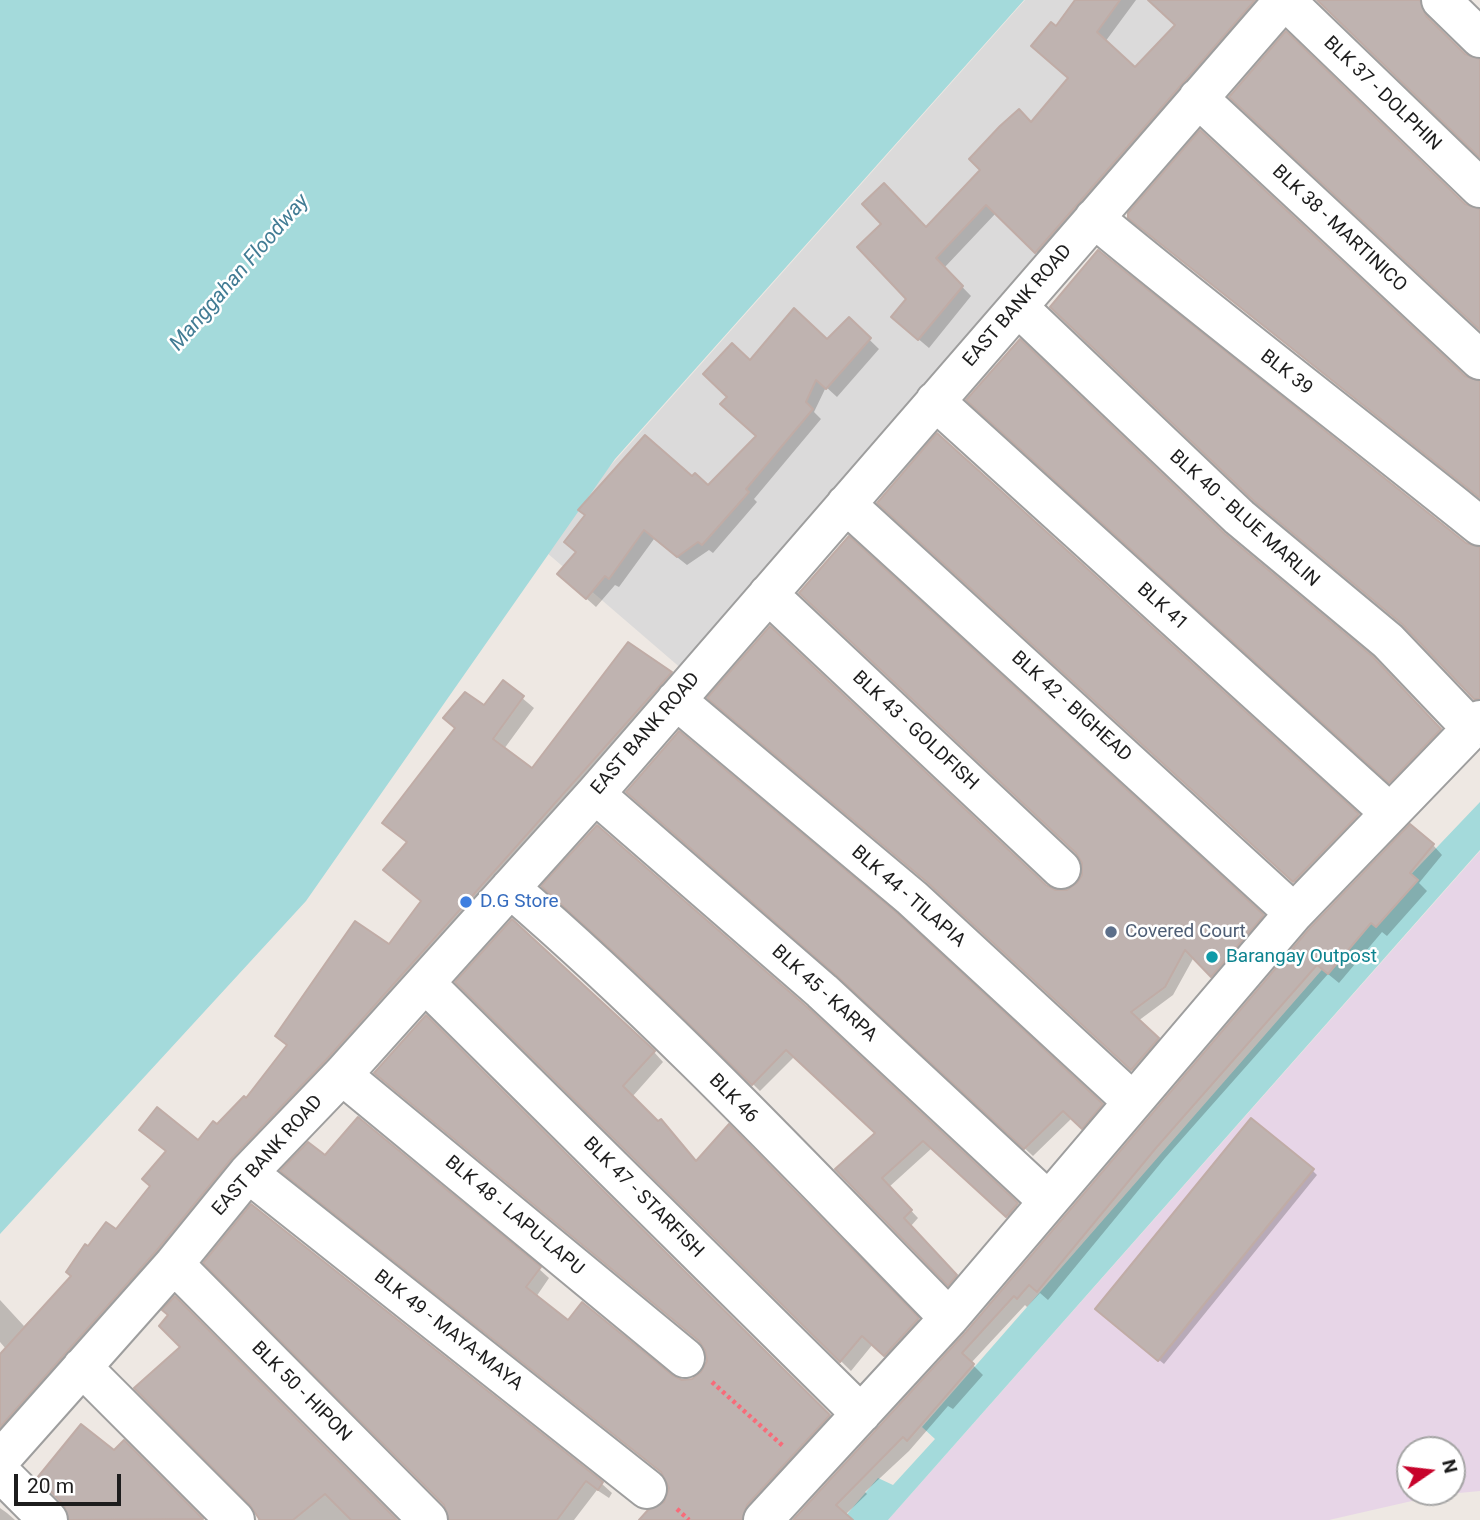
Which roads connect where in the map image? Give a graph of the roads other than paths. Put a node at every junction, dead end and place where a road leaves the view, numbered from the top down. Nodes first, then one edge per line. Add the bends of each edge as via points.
1 (1284, 0) edge
2 (1441, 0) edge
3 (1480, 38) edge
4 (1198, 97) junction
5 (1480, 188) edge
6 (1094, 218) junction
7 (1018, 307) junction
8 (1480, 360) edge
9 (935, 401) junction
10 (846, 504) junction
11 (1480, 526) edge
12 (768, 594) junction
13 (676, 700) junction
14 (1475, 724) edge
15 (595, 794) junction
16 (1389, 812) junction
17 (1060, 869) dead end
18 (510, 888) junction
19 (1294, 913) junction
20 (425, 983) junction
21 (342, 1075) junction
22 (1132, 1101) junction
23 (248, 1173) junction
24 (1047, 1200) junction
25 (174, 1264) junction
26 (949, 1318) junction
27 (685, 1358) road end
28 (82, 1367) junction
29 (861, 1414) junction
30 (0, 1460) edge
31 (0, 1472) edge
32 (647, 1489) dead end
33 (48, 1520) edge
34 (234, 1520) edge
35 (428, 1520) edge
36 (763, 1520) edge

1 - 4 street, EAST BANK ROAD
1 - 5 street, BLK 37 - DOLPHIN
2 - 3 street
4 - 6 street, EAST BANK ROAD
4 - 8 street, BLK 38 - MARTINICO
6 - 7 street, EAST BANK ROAD
6 - 11 street, BLK 39
7 - 9 street, EAST BANK ROAD
7 - 14 street, BLK 40 - BLUE MARLIN via 1239,517 1388,641
9 - 10 street, EAST BANK ROAD
9 - 16 street, BLK 41
10 - 12 street, EAST BANK ROAD
10 - 19 street, BLK 42 - BIGHEAD
12 - 13 street, EAST BANK ROAD
12 - 17 street, BLK 43 - GOLDFISH
13 - 15 street, EAST BANK ROAD
13 - 22 street, BLK 44 - TILAPIA via 912,898
14 - 16 street
15 - 18 street, EAST BANK ROAD
15 - 24 street, BLK 45 - KARPA via 822,991
16 - 19 street
18 - 20 street, EAST BANK ROAD
18 - 26 street, BLK 46 via 570,939
19 - 22 street
20 - 21 street, EAST BANK ROAD
20 - 29 street, BLK 47 - STARFISH
21 - 23 street, EAST BANK ROAD
21 - 27 street, BLK 48 - LAPU-LAPU
22 - 24 street
23 - 25 street, EAST BANK ROAD
23 - 32 street, BLK 49 - MAYA-MAYA
24 - 26 street
25 - 28 street, EAST BANK ROAD
25 - 35 street, BLK 50 - HIPON
26 - 29 street
28 - 30 street, EAST BANK ROAD
28 - 34 street
29 - 36 street
31 - 33 street

